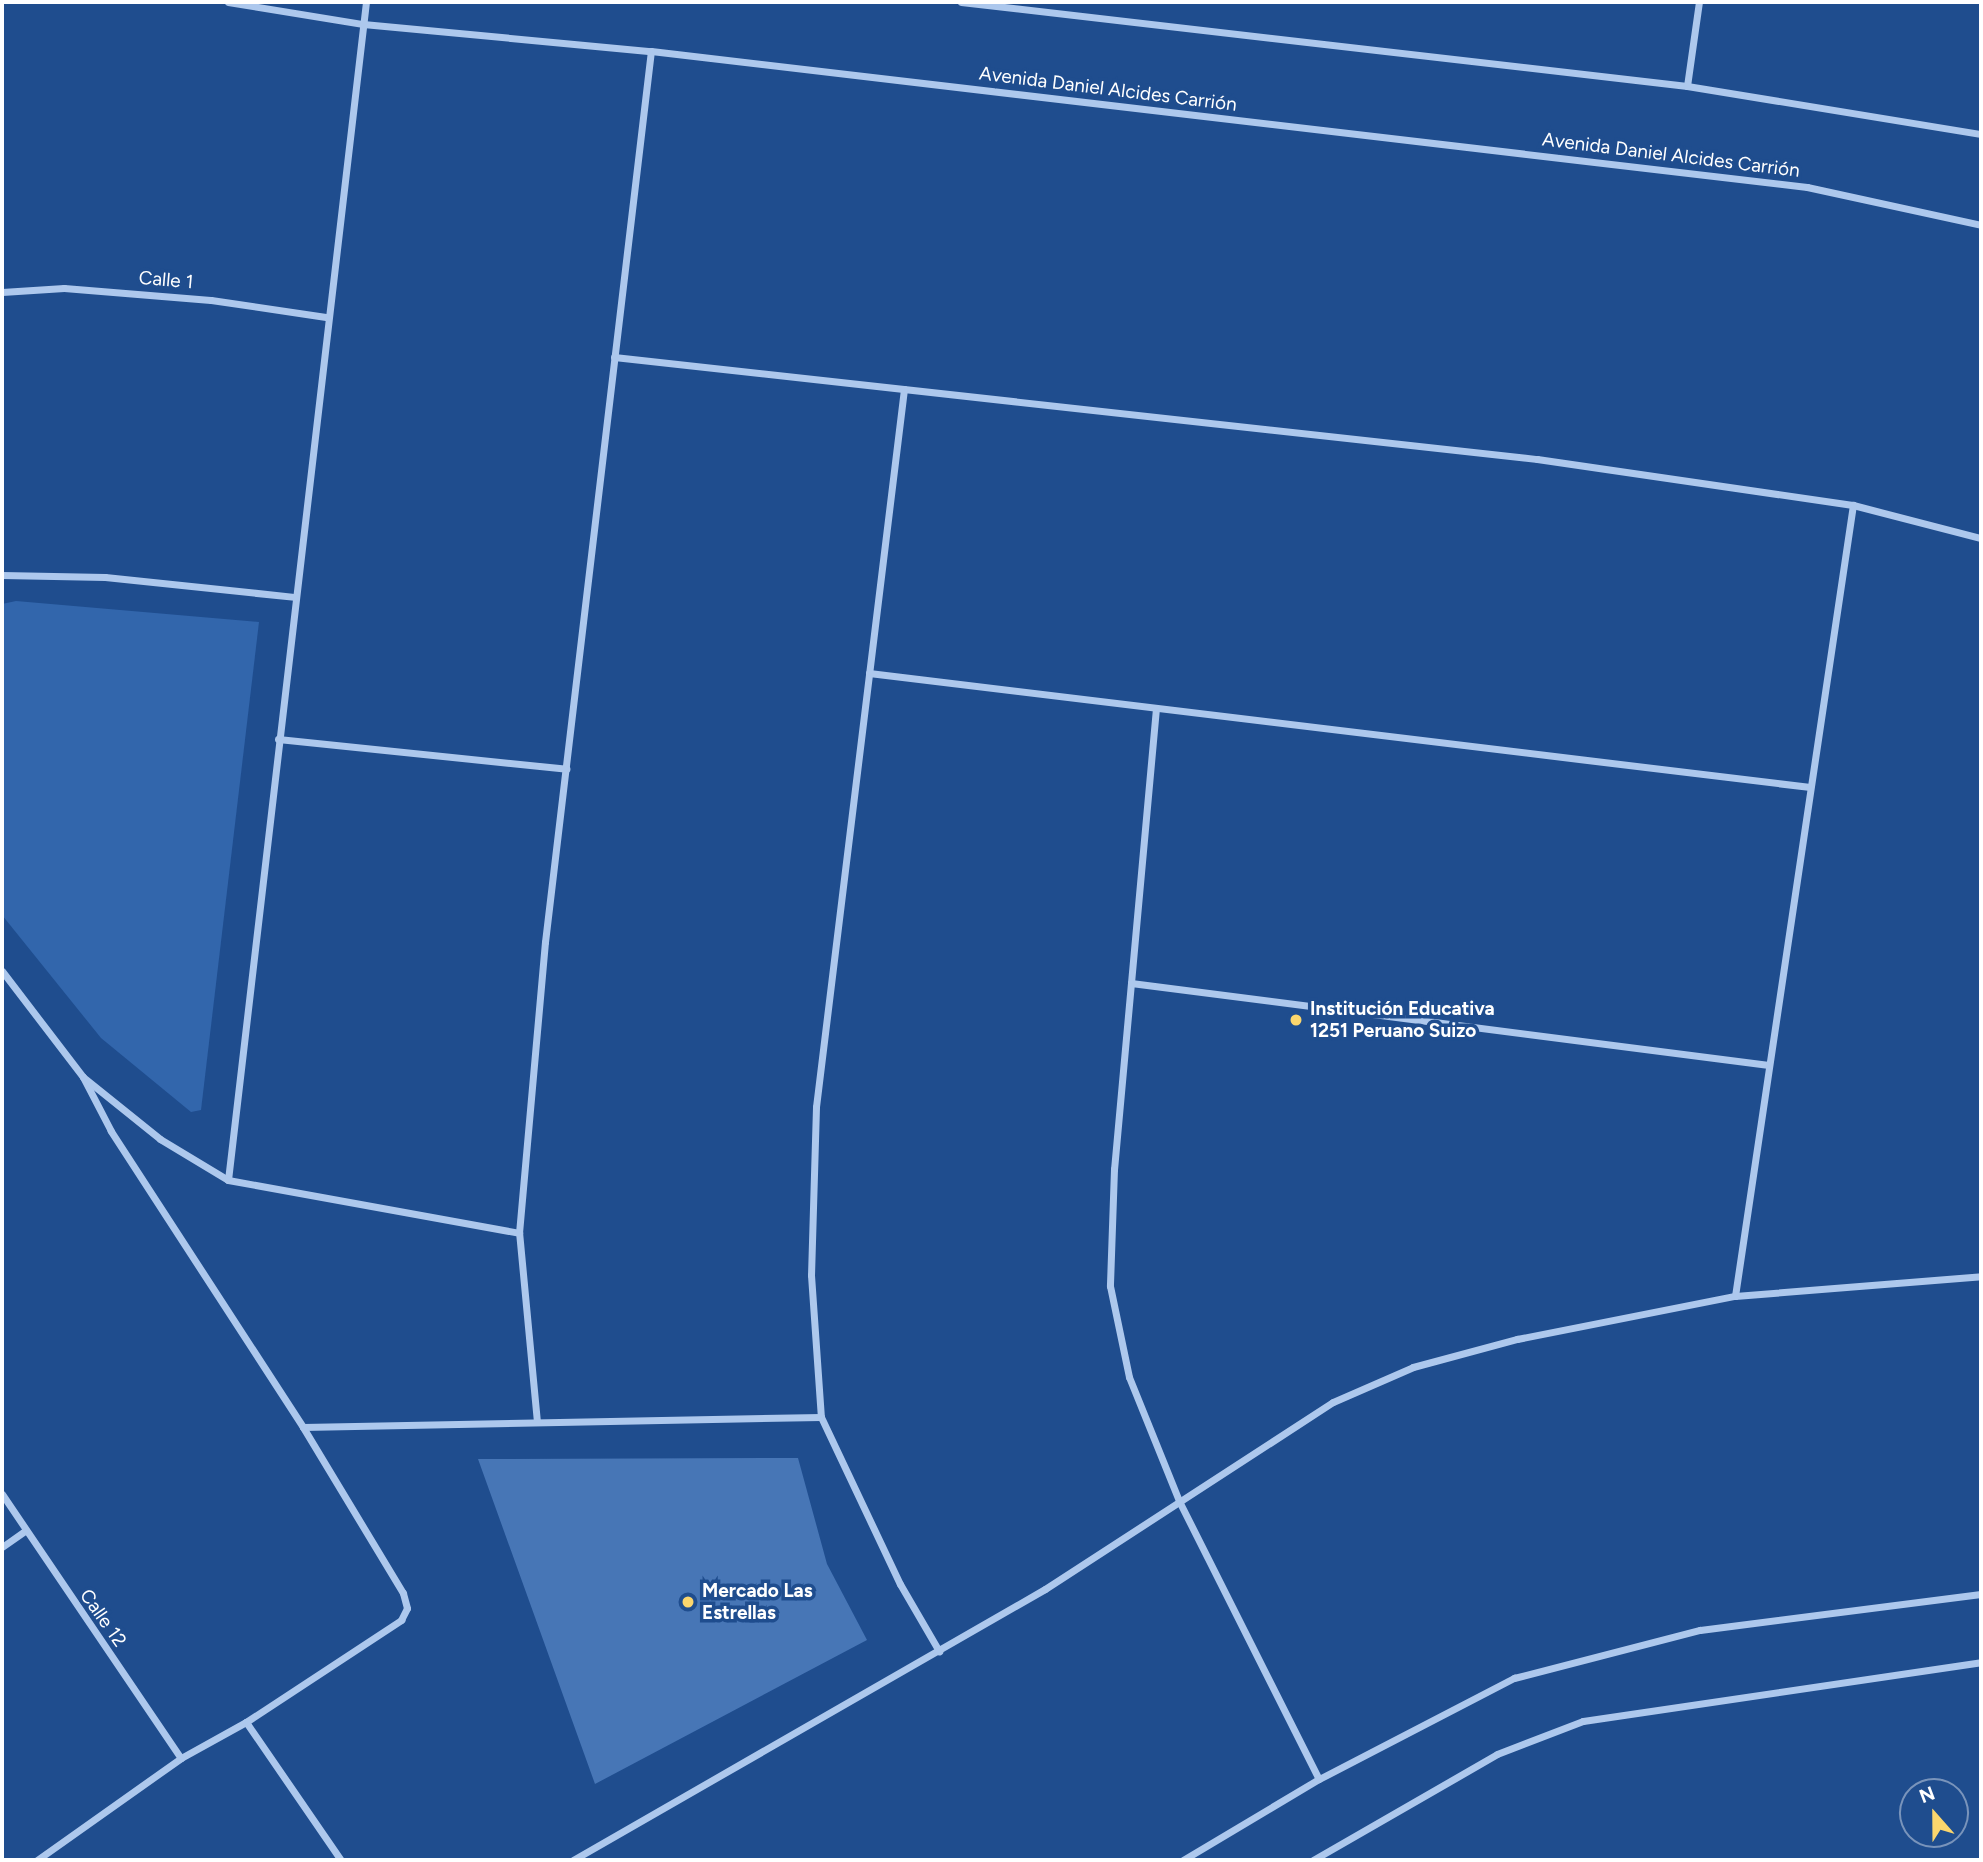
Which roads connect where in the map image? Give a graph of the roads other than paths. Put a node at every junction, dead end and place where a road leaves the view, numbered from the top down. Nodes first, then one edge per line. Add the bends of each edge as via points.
1 (228, 2) edge
2 (366, 2) edge
3 (961, 2) edge
4 (1699, 2) edge
5 (363, 24) junction
6 (651, 51) junction
7 (1686, 86) junction
8 (1981, 134) edge
9 (1981, 225) edge
10 (2, 292) edge
11 (326, 317) junction
12 (614, 357) junction
13 (904, 389) junction
14 (1853, 505) junction
15 (1981, 538) edge
16 (2, 575) edge
17 (294, 597) junction
18 (869, 673) junction
19 (1156, 708) junction
20 (278, 739) junction
21 (566, 769) junction
22 (1810, 787) junction
23 (2, 971) edge
24 (1131, 983) junction
25 (1769, 1065) junction
26 (83, 1077) junction
27 (228, 1180) junction
28 (519, 1233) junction
29 (1981, 1276) edge
30 (1735, 1296) junction
31 (821, 1417) junction
32 (537, 1422) junction
33 (303, 1427) junction
34 (2, 1494) edge
35 (1179, 1501) junction
36 (25, 1531) junction
37 (2, 1547) edge
38 (1981, 1594) edge
39 (939, 1651) junction
40 (1981, 1662) edge
41 (246, 1722) junction
42 (181, 1758) junction
43 (1319, 1779) junction
44 (37, 1860) edge
45 (341, 1860) edge
46 (573, 1860) edge
47 (1183, 1860) edge
48 (1313, 1860) edge

1 - 5 street, Avenida Daniel Alcides Carrión
2 - 5 street
3 - 7 street
4 - 7 street
5 - 6 street, Avenida Daniel Alcides Carrión
5 - 11 street
6 - 9 street, Avenida Daniel Alcides Carrión via 1807,187
6 - 12 street
7 - 8 street
10 - 11 street, Calle 1 via 64,288 211,300
11 - 17 street
12 - 13 street
12 - 21 street
13 - 14 street via 1537,459
13 - 18 street
14 - 15 street
14 - 22 street
16 - 17 street via 105,577
17 - 20 street
18 - 19 street
18 - 31 street via 816,1107 811,1275
19 - 22 street
19 - 24 street
20 - 21 street
20 - 27 street
21 - 28 street
22 - 25 street
23 - 26 street
24 - 25 street
24 - 35 street via 1114,1170 1110,1286 1129,1377
25 - 30 street
26 - 27 street via 160,1139
26 - 33 street via 111,1131
27 - 28 street
28 - 32 street
29 - 30 street
30 - 35 street via 1517,1339 1413,1367 1333,1402
31 - 32 street
31 - 39 street via 900,1584
32 - 33 street
33 - 41 street via 403,1593 407,1608 401,1620
34 - 36 street, Calle 12
35 - 39 street
35 - 43 street
36 - 37 street
36 - 42 street, Calle 12
38 - 43 street via 1700,1630 1598,1653 1514,1678
39 - 46 street
40 - 48 street via 1583,1721 1497,1755
41 - 42 street
41 - 45 street
42 - 44 street
43 - 47 street

